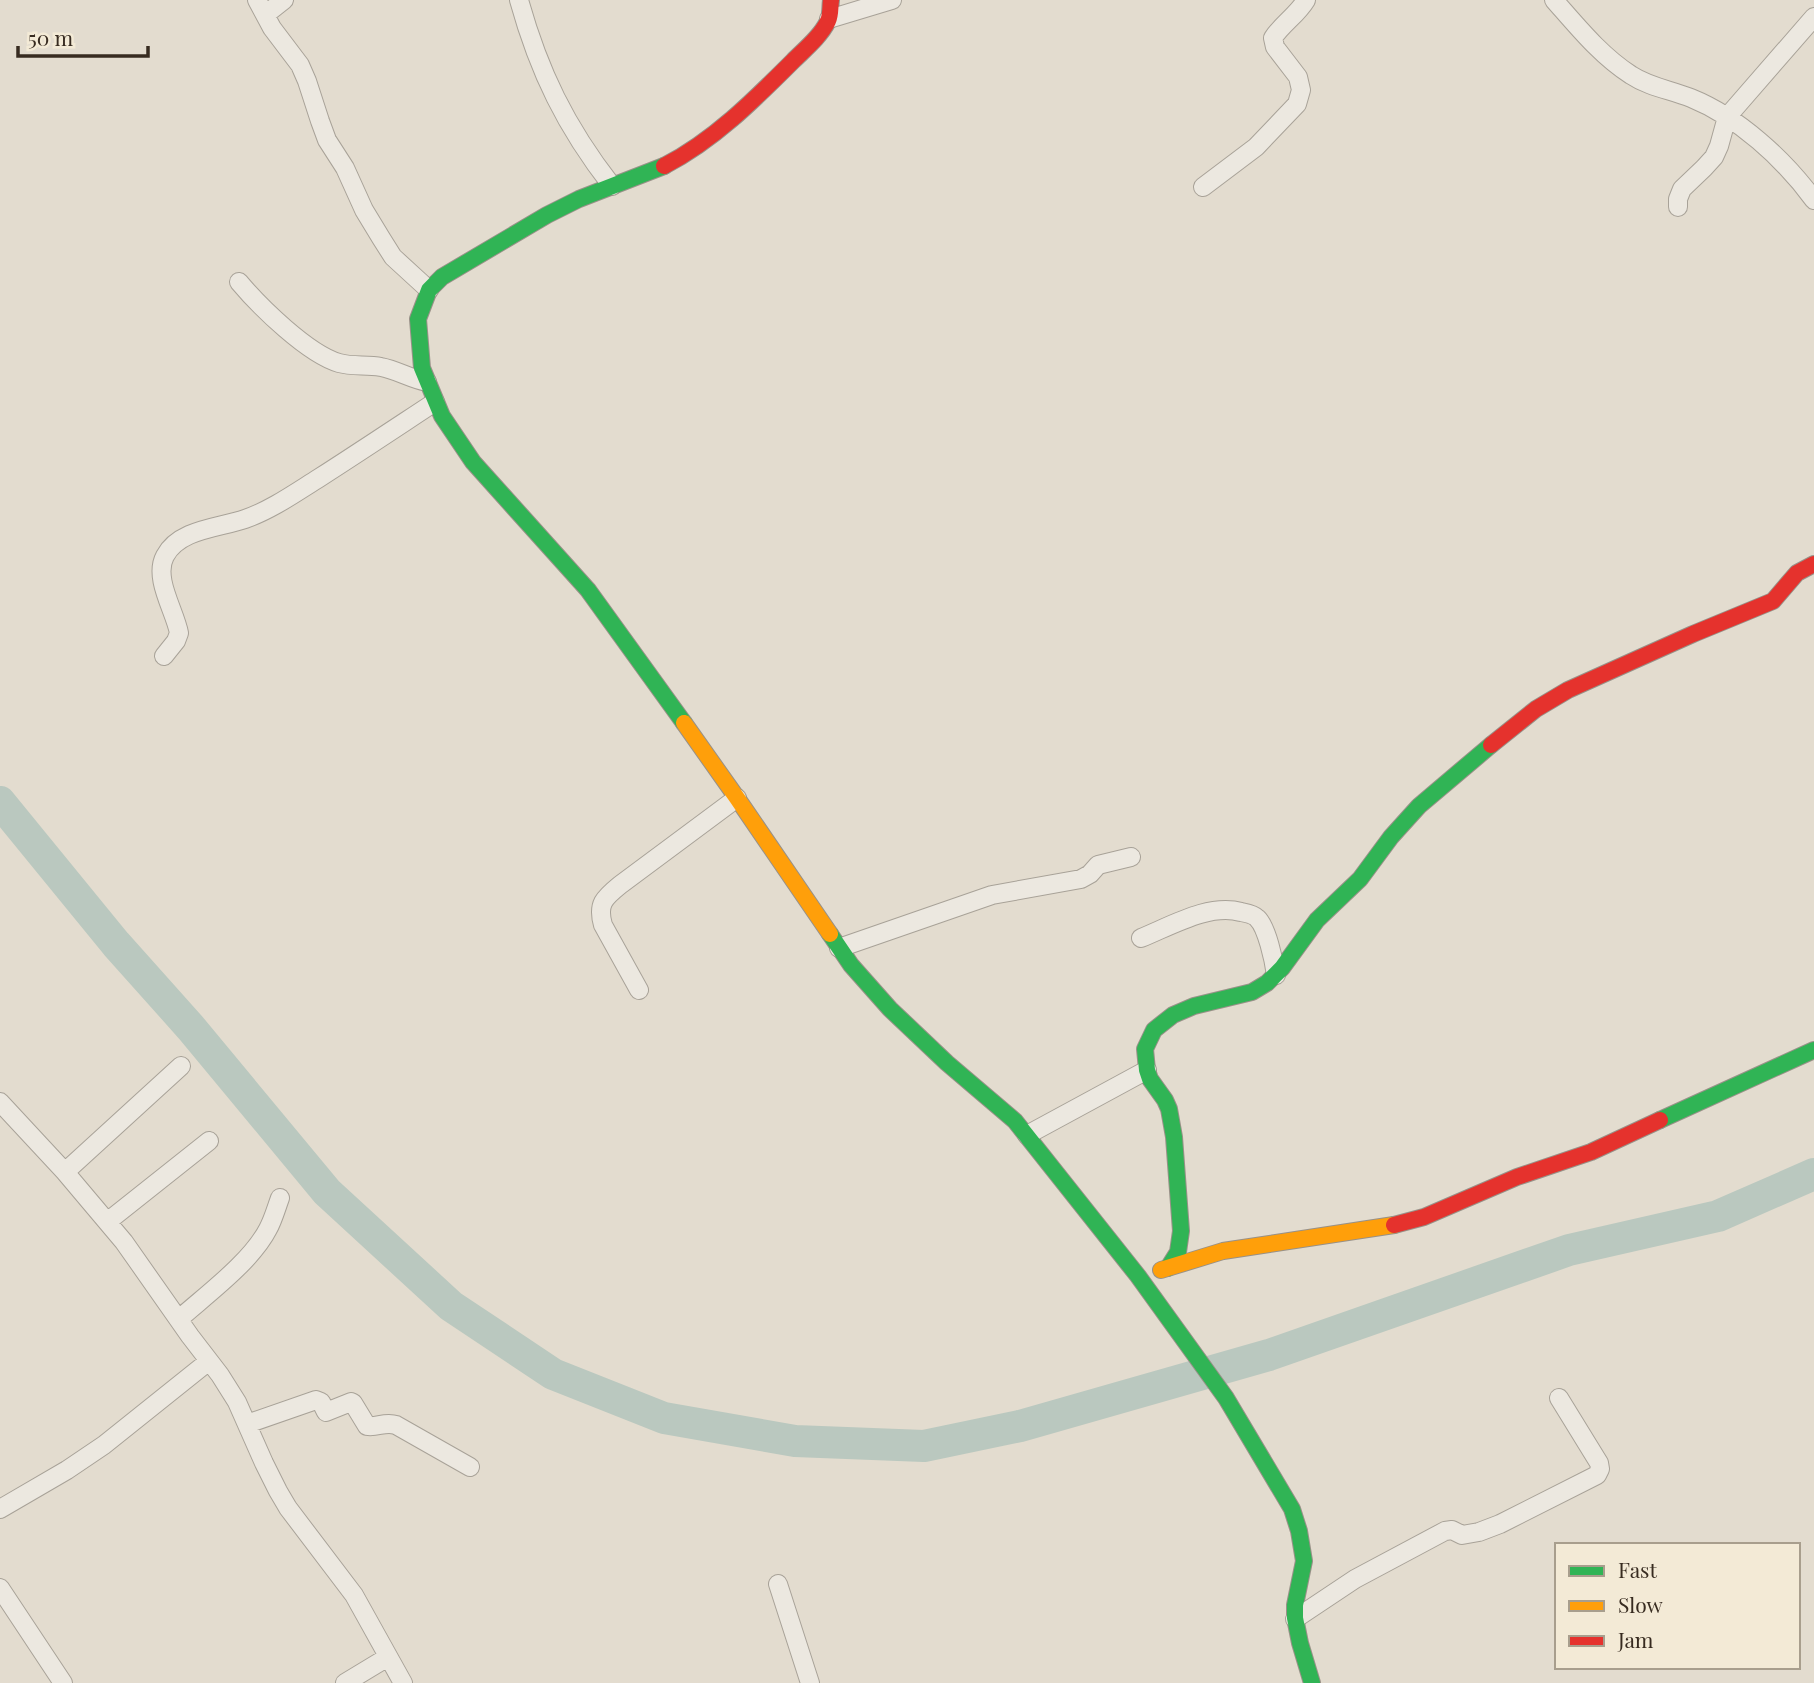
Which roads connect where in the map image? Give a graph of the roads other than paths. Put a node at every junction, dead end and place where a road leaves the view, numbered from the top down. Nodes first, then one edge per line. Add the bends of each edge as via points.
1 (284, 0) edge
2 (519, 0) edge
3 (831, 0) edge
4 (892, 0) edge
5 (1306, 0) edge
6 (1553, 0) edge
7 (261, 7) edge
8 (1814, 16) edge
9 (829, 19) junction
10 (1727, 117) junction
11 (612, 186) junction
12 (1203, 187) dead end
13 (1814, 200) edge
14 (1678, 207) dead end
15 (239, 282) dead end
16 (429, 290) junction
17 (427, 382) junction
18 (435, 402) junction
19 (1814, 564) edge
20 (164, 656) dead end
21 (737, 798) junction
22 (1131, 856) dead end
23 (1142, 938) dead end
24 (839, 948) junction
25 (1276, 975) junction
26 (639, 990) dead end
27 (1814, 1051) edge
28 (181, 1066) dead end
29 (1147, 1070) junction
30 (0, 1102) edge
31 (1027, 1135) junction
32 (209, 1141) dead end
33 (65, 1172) junction
34 (280, 1198) dead end
35 (107, 1222) junction
36 (1168, 1268) junction
37 (1138, 1276) junction
38 (179, 1319) junction
39 (209, 1361) junction
40 (1559, 1398) dead end
41 (247, 1424) junction
42 (470, 1467) dead end
43 (0, 1509) edge
44 (778, 1584) dead end
45 (0, 1588) edge
46 (1295, 1619) junction
47 (388, 1657) junction
48 (63, 1683) edge
49 (345, 1683) edge
50 (403, 1683) edge
51 (810, 1683) edge
52 (1312, 1683) edge

1 - 7 street
2 - 11 street via 558,105
3 - 9 street
4 - 9 street
5 - 12 street via 1273,38 1298,78 1297,104 1256,147
6 - 10 street via 1596,47 1632,76 1692,98
7 - 16 street via 300,65 327,140 364,210 393,257
8 - 10 street
9 - 11 street via 766,88 709,138 664,166
10 - 13 street via 1788,168
10 - 14 street via 1714,157 1682,189
11 - 16 street via 508,237 442,277
15 - 17 street via 269,314 326,358 349,366 382,367
16 - 17 street via 418,319
17 - 18 street
18 - 20 street via 280,502 174,545 161,565 161,578 179,633
18 - 21 street via 473,462 588,590
19 - 25 street via 1797,573 1773,601 1568,690 1517,723 1419,806 1360,879 1317,920
21 - 24 street
21 - 26 street via 601,905 603,925
22 - 24 street via 1098,866 1081,879 992,895
23 - 25 street via 1213,910 1250,914 1261,923
24 - 31 street via 871,988
25 - 29 street via 1252,992 1194,1006 1166,1020 1147,1042
27 - 36 street via 1591,1152 1517,1177 1424,1217 1223,1251
28 - 33 street
29 - 31 street
29 - 36 street via 1167,1104 1174,1137 1181,1231 1178,1252
30 - 33 street
31 - 37 street
32 - 35 street
33 - 35 street
34 - 38 street via 268,1228 251,1252
35 - 38 street
36 - 37 street
37 - 46 street via 1226,1398 1292,1509 1304,1551
38 - 39 street
39 - 41 street
39 - 43 street via 104,1446
40 - 46 street via 1599,1463 1597,1475 1479,1532 1444,1531 1355,1579
41 - 42 street via 316,1400 326,1412 351,1402 367,1426 396,1425
41 - 47 street via 288,1508 354,1595
44 - 51 street
45 - 48 street
46 - 52 street
47 - 49 street
47 - 50 street

